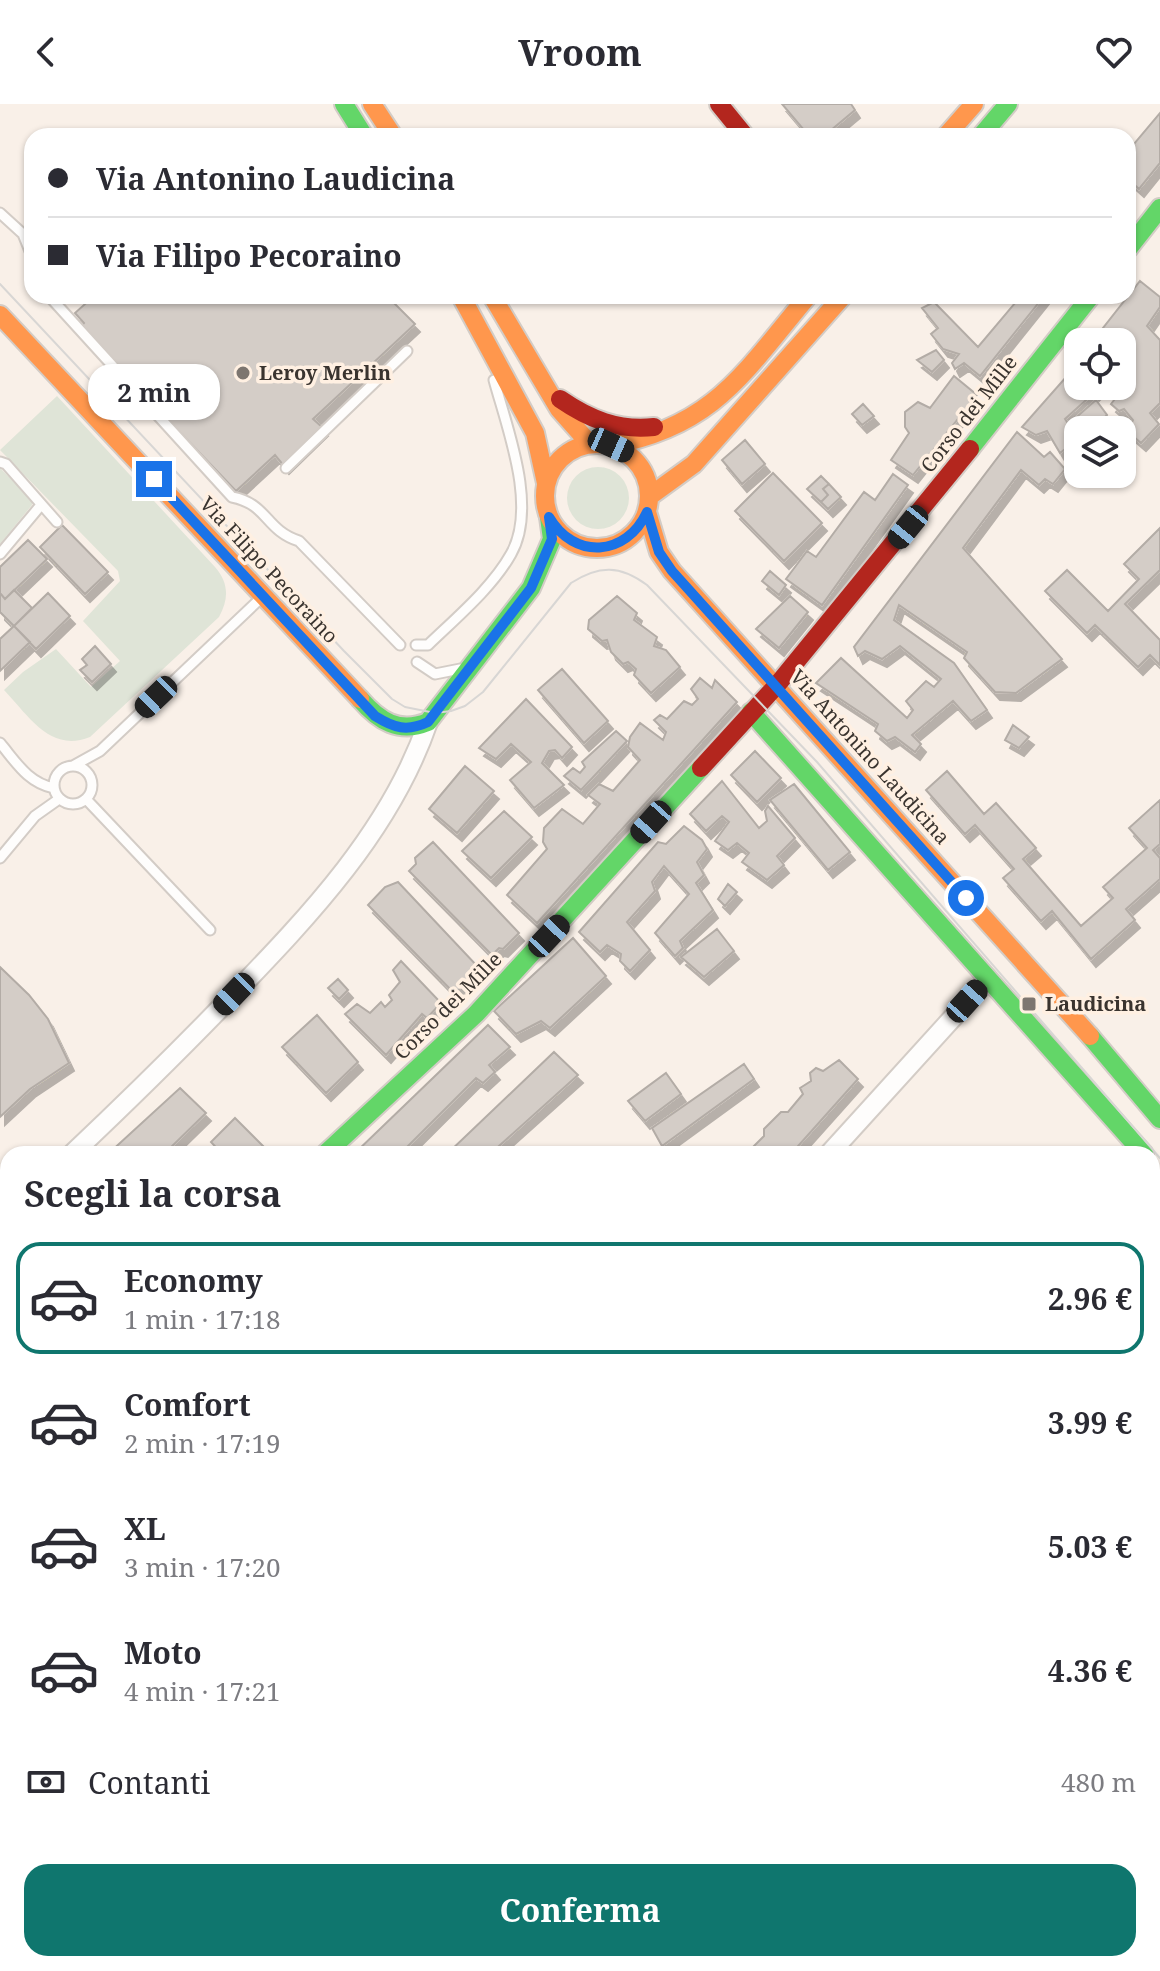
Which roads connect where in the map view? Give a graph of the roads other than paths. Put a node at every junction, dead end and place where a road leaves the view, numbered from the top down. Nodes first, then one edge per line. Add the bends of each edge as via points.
1 (344, 104) edge
2 (372, 104) edge
3 (719, 104) edge
4 (974, 104) edge
5 (1008, 104) edge
6 (359, 128) edge
7 (388, 128) edge
8 (738, 128) edge
9 (953, 128) edge
10 (988, 128) edge
11 (1160, 208) edge
12 (0, 213) edge
13 (24, 236) edge
14 (1136, 239) edge
15 (56, 304) edge
16 (466, 304) edge
17 (497, 304) edge
18 (798, 304) edge
19 (836, 304) edge
20 (1085, 304) edge
21 (0, 315) edge
22 (480, 327) junction
23 (407, 351) dead end
24 (548, 391) junction
25 (707, 411) junction
26 (590, 444) junction
27 (611, 445) junction
28 (0, 462) edge
29 (286, 468) dead end
30 (546, 483) junction
31 (648, 504) junction
32 (41, 505) junction
33 (549, 517) junction
34 (57, 522) dead end
35 (620, 544) junction
36 (591, 549) junction
37 (0, 554) edge
38 (672, 571) junction
39 (531, 588) junction
40 (264, 596) junction
41 (400, 645) dead end
42 (416, 645) dead end
43 (417, 662) dead end
44 (474, 664) junction
45 (777, 685) junction
46 (751, 712) junction
47 (428, 722) junction
48 (0, 743) edge
49 (100, 751) junction
50 (73, 766) junction
51 (90, 776) junction
52 (54, 785) junction
53 (59, 799) junction
54 (86, 799) junction
55 (0, 858) edge
56 (210, 930) dead end
57 (987, 980) junction
58 (1160, 1119) edge
59 (80, 1146) edge
60 (334, 1146) edge
61 (836, 1146) edge
62 (1137, 1146) edge

1 - 6 street
2 - 7 street
3 - 8 street
4 - 9 street
5 - 10 street
11 - 14 street
12 - 13 lane
15 - 41 lane via 232,497 252,501 283,535 299,541
16 - 22 street
17 - 24 street
18 - 25 street
19 - 31 street via 694,464
20 - 45 street, Corso dei Mille
21 - 40 street, Via Filipo Pecoraino
22 - 30 street via 535,433
22 - 42 lane via 518,467 519,530 499,570 428,645
23 - 29 lane
24 - 25 street via 604,423 640,430
24 - 26 street
25 - 27 street via 642,442
26 - 27 street
26 - 30 street via 570,451
27 - 31 street via 639,464 647,479
28 - 32 lane
30 - 33 street
31 - 35 street via 632,536
31 - 38 street via 659,552
32 - 34 lane
32 - 37 lane
33 - 36 street via 566,539
33 - 39 street via 552,539
35 - 36 street
35 - 38 street via 654,557
36 - 39 street via 556,566
38 - 45 street, Via Antonino Laudicina
39 - 44 street
40 - 47 street, Via Filipo Pecoraino via 375,716 401,729
40 - 49 lane
43 - 44 lane via 435,674
44 - 47 street
45 - 46 street, Corso dei Mille
45 - 58 street, Via Antonino Laudicina
46 - 57 street
46 - 60 street, Corso dei Mille via 476,1014
47 - 59 street via 403,783 337,880 255,972
48 - 52 lane via 26,775 41,786
49 - 50 lane
49 - 51 lane
50 - 51 lane
50 - 52 lane via 61,770
51 - 54 lane via 92,788
52 - 53 lane
53 - 54 lane via 75,804
53 - 55 lane via 35,816
54 - 56 lane
57 - 61 street
57 - 62 street

